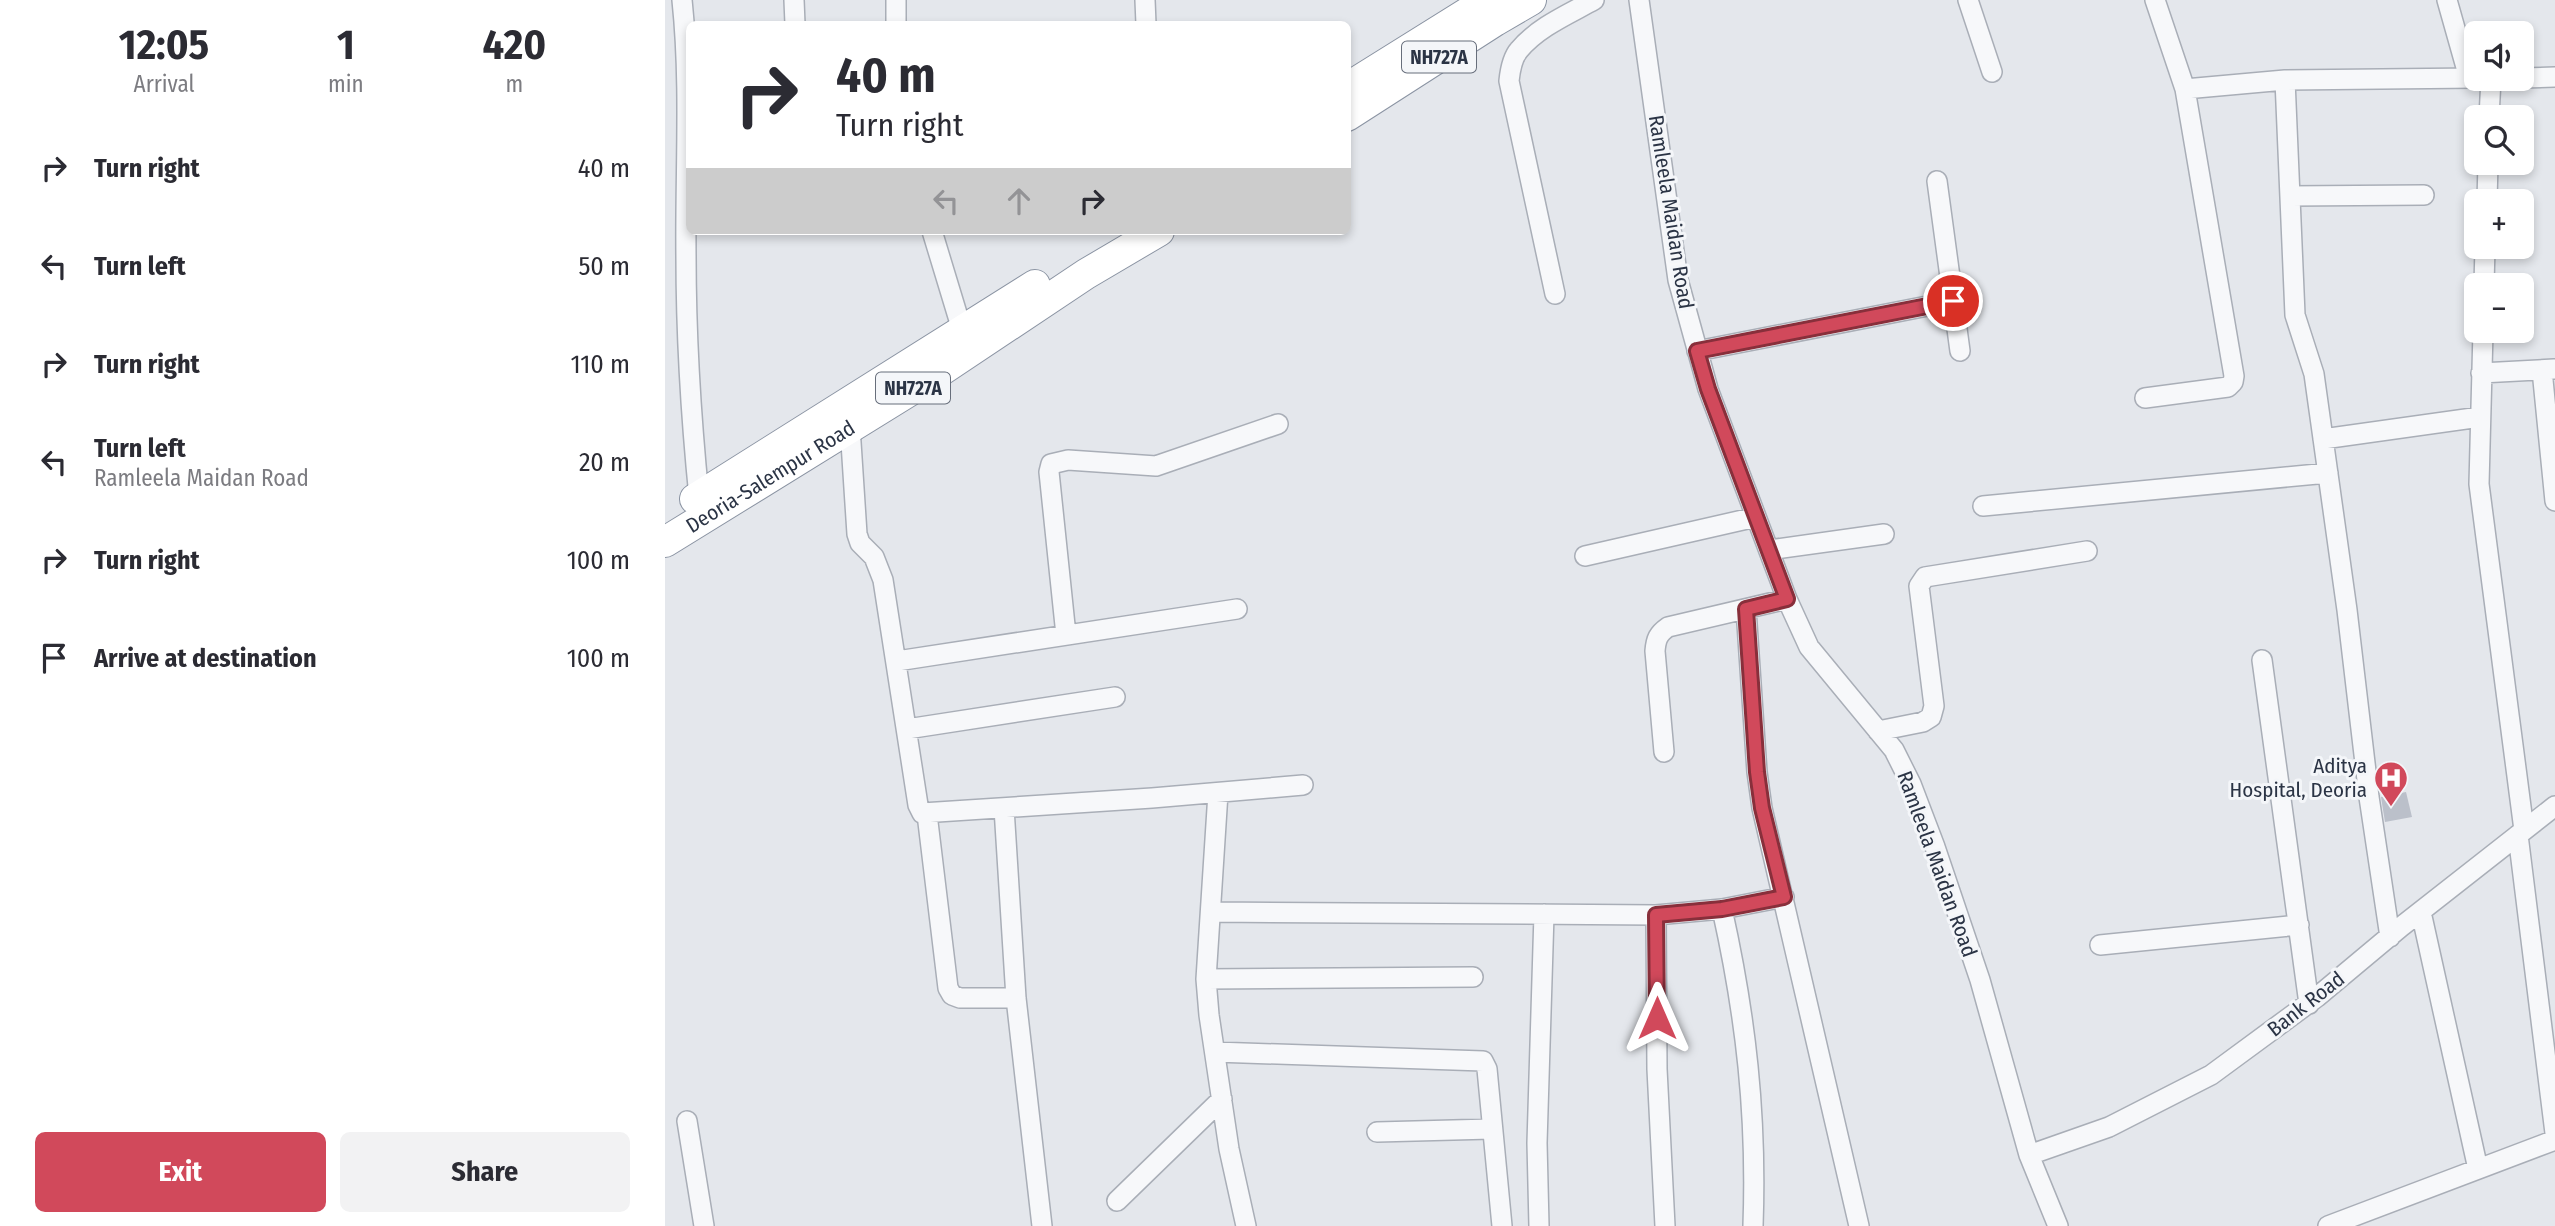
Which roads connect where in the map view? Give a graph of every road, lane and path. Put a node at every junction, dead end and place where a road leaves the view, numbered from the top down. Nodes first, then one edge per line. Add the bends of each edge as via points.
1 (682, 0) edge
2 (794, 0) edge
3 (896, 0) edge
4 (1145, 0) edge
5 (1488, 0) edge
6 (1531, 0) edge
7 (1594, 0) edge
8 (1639, 0) edge
9 (1968, 0) edge
10 (2155, 0) edge
11 (2448, 0) edge
12 (795, 21) edge
13 (896, 21) edge
14 (1146, 21) edge
15 (686, 52) edge
16 (2464, 52) edge
17 (1993, 72) dead end
18 (2464, 78) edge
19 (2534, 78) edge
20 (2555, 78) edge
21 (2285, 80) junction
22 (1351, 86) edge
23 (2185, 89) junction
24 (1351, 113) edge
25 (686, 162) edge
26 (1937, 181) dead end
27 (2424, 195) dead end
28 (2290, 196) junction
29 (933, 235) edge
30 (1113, 235) edge
31 (1152, 235) edge
32 (1555, 294) dead end
33 (1953, 301) junction
34 (962, 330) junction
35 (2482, 343) edge
36 (1697, 351) junction
37 (1960, 351) dead end
38 (2548, 369) edge
39 (2481, 373) junction
40 (2145, 398) dead end
41 (2480, 417) junction
42 (1278, 424) dead end
43 (850, 427) junction
44 (2323, 439) junction
45 (2328, 473) junction
46 (699, 497) junction
47 (2555, 501) edge
48 (1983, 506) dead end
49 (1756, 517) junction
50 (665, 518) edge
51 (1884, 534) dead end
52 (665, 542) edge
53 (1769, 550) junction
54 (2087, 551) dead end
55 (1585, 556) dead end
56 (1787, 599) junction
57 (1237, 609) dead end
58 (1746, 609) junction
59 (1066, 635) junction
60 (2262, 660) dead end
61 (897, 661) junction
62 (1115, 697) dead end
63 (907, 729) junction
64 (1878, 731) junction
65 (1664, 752) dead end
66 (1303, 785) dead end
67 (1218, 793) junction
68 (2555, 806) edge
69 (1004, 808) junction
70 (927, 814) junction
71 (2521, 833) junction
72 (1784, 897) junction
73 (1722, 909) junction
74 (1212, 912) junction
75 (2421, 912) junction
76 (1544, 914) junction
77 (1656, 915) junction
78 (2299, 925) junction
79 (2390, 936) junction
80 (2100, 945) dead end
81 (1473, 977) dead end
82 (1206, 979) junction
83 (1016, 998) junction
84 (2309, 1004) junction
85 (1215, 1052) junction
86 (1222, 1098) junction
87 (687, 1121) dead end
88 (1491, 1129) junction
89 (1377, 1132) dead end
90 (2555, 1133) edge
91 (2555, 1140) edge
92 (2029, 1155) junction
93 (2478, 1169) junction
94 (1117, 1201) dead end
95 (704, 1226) edge
96 (1042, 1226) edge
97 (1246, 1226) edge
98 (1502, 1226) edge
99 (1539, 1226) edge
100 (1665, 1226) edge
101 (1753, 1226) edge
102 (1859, 1226) edge
103 (2058, 1226) edge
104 (2328, 1226) edge

1 - 15 street
2 - 12 street
3 - 13 street
4 - 14 street
5 - 22 highway, NH727A
6 - 24 highway, NH727A
7 - 32 street via 1544,28 1518,51 1509,81
8 - 36 street, Ramleela Maidan Road via 1678,280
9 - 17 street
10 - 23 street
11 - 16 street
18 - 21 street
19 - 20 street
21 - 23 street
21 - 28 street
23 - 40 street via 2234,382 2228,387
25 - 46 street via 691,418
26 - 33 street
27 - 28 street
28 - 44 street via 2295,315 2313,374
29 - 34 street
30 - 34 highway, Deoria-Salempur Road / NH727A
31 - 43 highway, Deoria-Salempur Road / NH727A
33 - 36 street
33 - 37 street
34 - 46 highway, Deoria-Salempur Road / NH727A
35 - 39 street
36 - 49 street, Ramleela Maidan Road
38 - 39 street
38 - 47 street
39 - 41 street
41 - 44 street
41 - 71 street via 2479,484
42 - 59 street via 1156,466 1068,460 1051,464
43 - 52 highway, Deoria-Salempur Road / NH727A
43 - 61 street via 857,534 880,569
44 - 45 street
45 - 48 street
45 - 79 street
46 - 50 highway, Deoria-Salempur Road / NH727A
49 - 53 street, Ramleela Maidan Road
49 - 55 street
51 - 53 street
53 - 56 street, Ramleela Maidan Road
54 - 64 street via 1925,577 1919,586 1934,706 1931,717
56 - 58 street
56 - 64 street, Ramleela Maidan Road via 1809,647
57 - 59 street
58 - 65 street via 1660,632 1655,651
58 - 72 street via 1757,772
59 - 61 street
60 - 78 street
61 - 63 street
62 - 63 street
63 - 70 street via 918,805
64 - 92 street, Ramleela Maidan Road via 1894,750 1911,784 1935,847 1980,981
66 - 67 street
67 - 69 street
67 - 74 street
68 - 71 street, Bank Road
69 - 70 street
69 - 83 street
70 - 83 street via 948,988 960,998
71 - 75 street, Bank Road
71 - 90 street
72 - 73 street
72 - 102 street
73 - 77 street
73 - 101 street via 1747,1042 1753,1109
74 - 76 street
74 - 82 street
75 - 79 street, Bank Road
75 - 93 street
76 - 77 street
76 - 99 street
77 - 100 street
78 - 80 street
78 - 84 street
79 - 84 street, Bank Road
81 - 82 street
82 - 85 street
83 - 96 street
84 - 92 street, Bank Road via 2211,1074 2109,1127
85 - 86 street
85 - 88 street via 1483,1061
86 - 94 street
86 - 97 street
87 - 95 street
88 - 89 street
88 - 98 street
91 - 93 street
92 - 103 street, Ramleela Maidan Road
93 - 104 street

